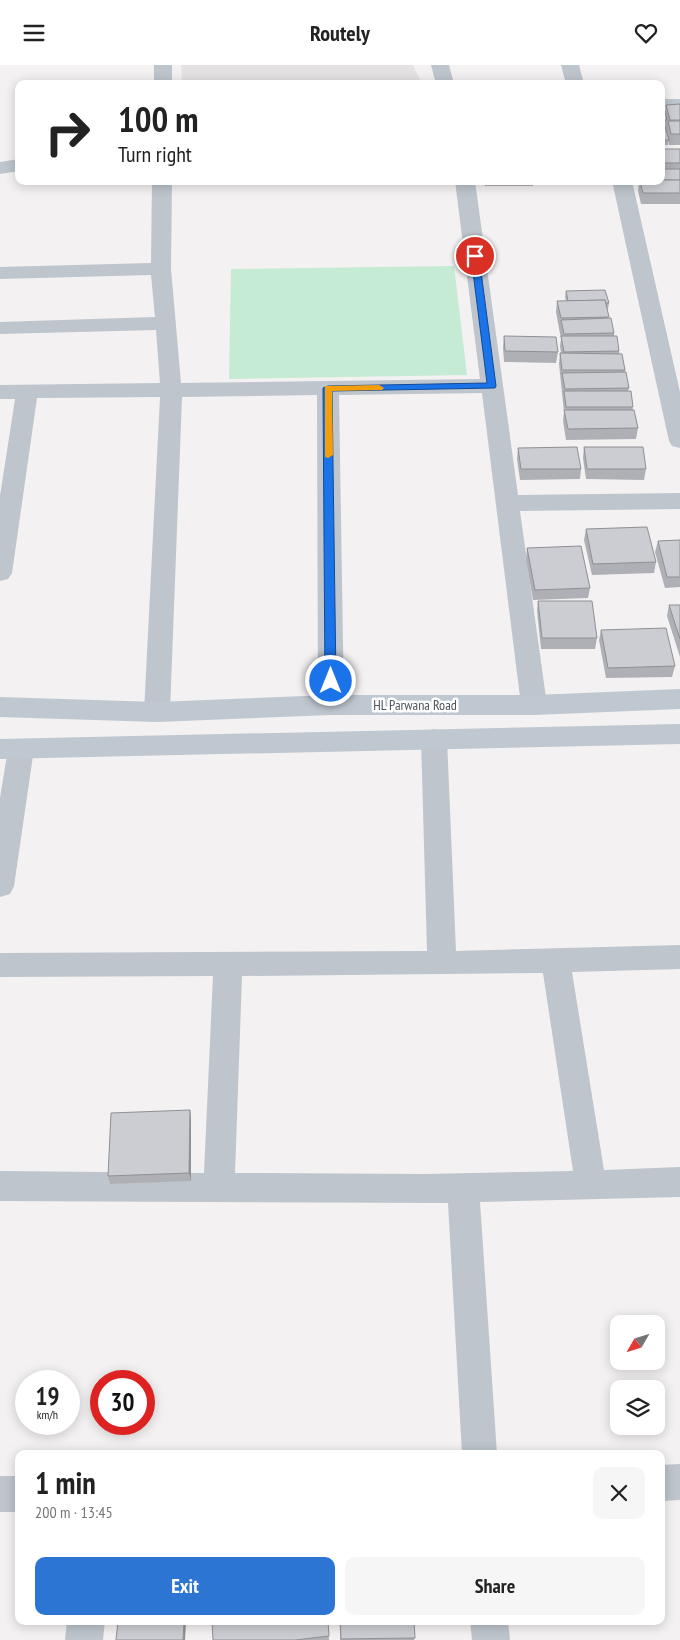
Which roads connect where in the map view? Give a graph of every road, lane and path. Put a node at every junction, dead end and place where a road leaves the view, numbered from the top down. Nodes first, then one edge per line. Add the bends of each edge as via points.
1 (163, 65) edge
2 (440, 65) edge
3 (570, 65) edge
4 (163, 80) edge
5 (444, 80) edge
6 (574, 80) edge
7 (665, 104) edge
8 (680, 104) edge
9 (15, 166) edge
10 (0, 168) edge
11 (162, 185) edge
12 (466, 185) edge
13 (623, 185) edge
14 (161, 269) junction
15 (0, 273) edge
16 (166, 323) junction
17 (0, 328) edge
18 (492, 386) junction
19 (328, 388) junction
20 (171, 390) junction
21 (27, 392) junction
22 (0, 393) edge
23 (680, 441) edge
24 (680, 501) edge
25 (507, 503) junction
26 (0, 573) edge
27 (680, 699) edge
28 (331, 705) junction
29 (534, 705) junction
30 (0, 707) edge
31 (158, 712) junction
32 (680, 734) edge
33 (434, 739) junction
34 (10, 749) edge
35 (0, 886) edge
36 (680, 957) edge
37 (556, 961) junction
38 (442, 963) junction
39 (228, 964) junction
40 (0, 965) edge
41 (680, 1182) edge
42 (0, 1186) edge
43 (591, 1186) junction
44 (219, 1187) junction
45 (463, 1188) junction
46 (480, 1450) edge
47 (665, 1483) edge
48 (680, 1483) edge
49 (0, 1494) edge
50 (15, 1494) edge
51 (86, 1625) edge
52 (490, 1625) edge
53 (84, 1640) edge
54 (490, 1640) edge

1 - 4 street
2 - 5 street
3 - 6 street
7 - 8 street
9 - 10 street
11 - 14 street
12 - 18 street
13 - 23 street
14 - 15 street
14 - 16 street
16 - 17 street
16 - 20 street
18 - 19 street
18 - 25 street
19 - 20 street
19 - 28 street
20 - 21 street
20 - 31 street
21 - 22 street
21 - 26 street
24 - 25 street
25 - 29 street
27 - 29 street, HL Parwana Road
28 - 29 street, HL Parwana Road
28 - 31 street, HL Parwana Road
30 - 31 street, HL Parwana Road
32 - 33 street
33 - 34 street
33 - 38 street
34 - 35 street
36 - 37 street
37 - 38 street
37 - 43 street
38 - 39 street
39 - 40 street
39 - 44 street
41 - 43 street
42 - 44 street
43 - 45 street
44 - 45 street
45 - 46 street
47 - 48 street
49 - 50 street
51 - 53 street
52 - 54 street

